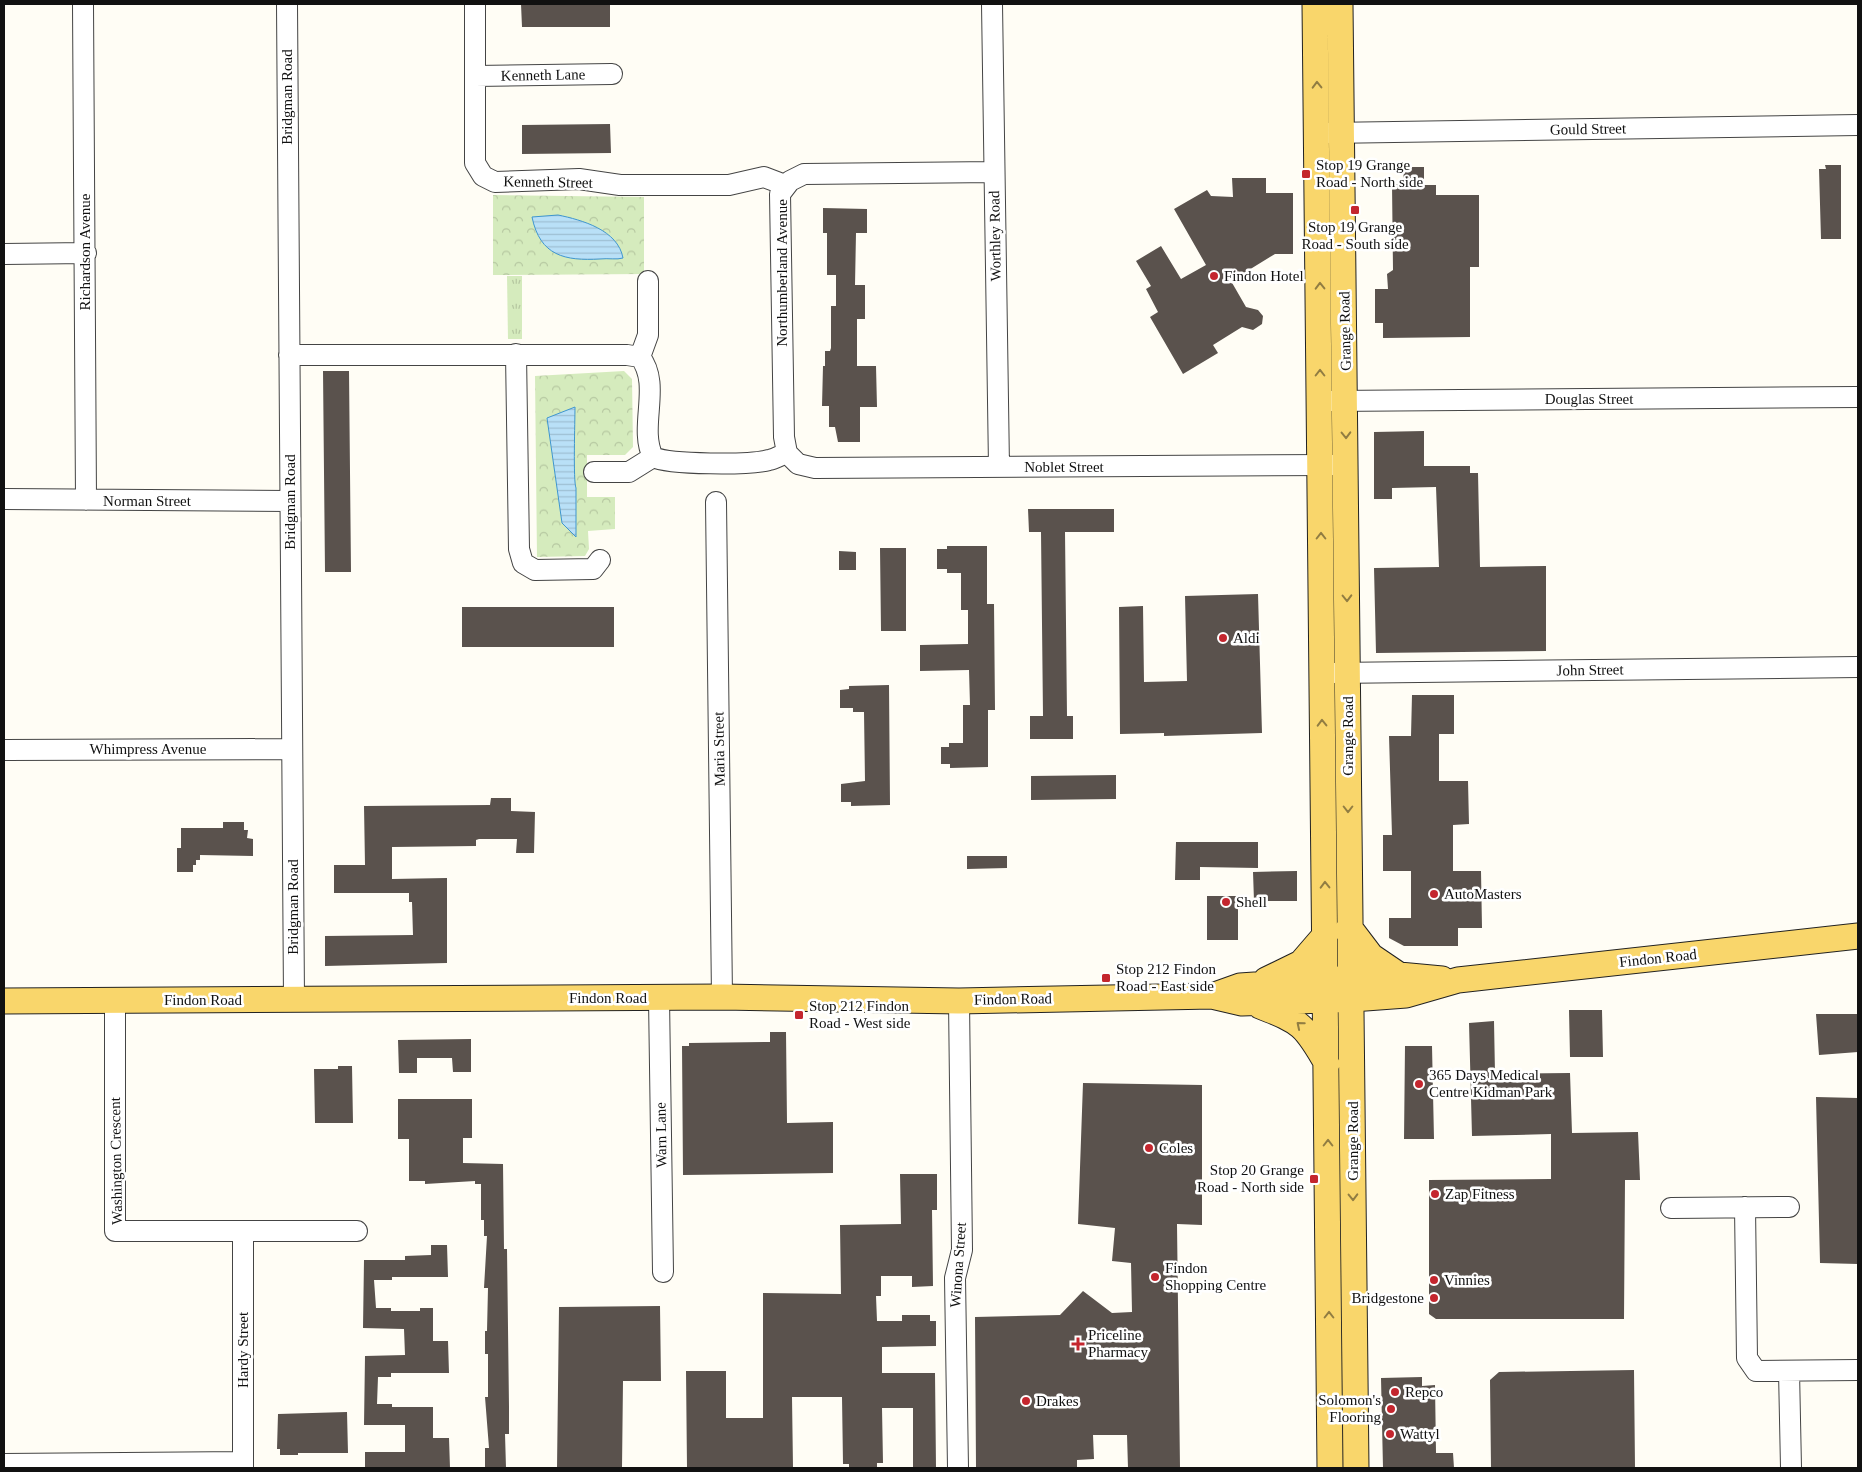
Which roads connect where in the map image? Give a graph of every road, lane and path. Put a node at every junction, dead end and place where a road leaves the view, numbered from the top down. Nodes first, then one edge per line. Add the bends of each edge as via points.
1 (83, 4) edge
2 (287, 4) edge
3 (475, 4) edge
4 (992, 4) edge
5 (1316, 4) edge
6 (1340, 4) edge
7 (612, 74) dead end
8 (475, 76) junction
9 (1858, 125) edge
10 (1343, 133) junction
11 (1318, 134) junction
12 (994, 172) junction
13 (785, 185) junction
14 (86, 253) junction
15 (4, 254) edge
16 (648, 281) dead end
17 (516, 354) junction
18 (289, 355) junction
19 (640, 357) junction
20 (1858, 397) edge
21 (1320, 401) junction
22 (1345, 401) junction
23 (787, 453) junction
24 (653, 457) junction
25 (1320, 465) junction
26 (1346, 465) junction
27 (999, 467) junction
28 (594, 472) dead end
29 (4, 499) edge
30 (86, 500) junction
31 (290, 501) junction
32 (716, 502) dead end
33 (600, 560) dead end
34 (1858, 667) edge
35 (1322, 672) junction
36 (1348, 673) junction
37 (292, 749) junction
38 (4, 750) edge
39 (1337, 930) junction
40 (1858, 936) edge
41 (1402, 985) junction
42 (1351, 989) junction
43 (1326, 991) junction
44 (1255, 994) junction
45 (722, 997) junction
46 (659, 998) junction
47 (294, 1000) junction
48 (115, 1001) junction
49 (959, 1001) junction
50 (4, 1002) edge
51 (1352, 1043) junction
52 (1327, 1065) junction
53 (1745, 1207) junction
54 (1789, 1207) dead end
55 (1671, 1208) dead end
56 (357, 1230) dead end
57 (243, 1231) junction
58 (663, 1272) dead end
59 (1354, 1343) junction
60 (1329, 1350) junction
61 (1355, 1370) junction
62 (1858, 1370) edge
63 (1789, 1371) junction
64 (4, 1464) edge
65 (243, 1465) edge
66 (958, 1468) edge
67 (1330, 1468) edge
68 (1356, 1468) edge
69 (1791, 1468) edge

1 - 14 street, Richardson Avenue
2 - 18 street, Bridgman Road
3 - 8 street, Kenneth Street
4 - 12 street, Worthley Road
11 -> 5 main road, Grange Road
6 - 10 main road, Grange Road
7 - 8 street, Kenneth Lane
8 - 13 street, Kenneth Street via 475,162 483,176 495,182 579,179 620,185 729,185 764,176
9 - 10 street, Gould Street
10 - 11 street, Gould Street
10 - 22 main road, Grange Road
21 -> 11 main road, Grange Road
12 - 13 street, Northumberland Avenue via 804,174
12 - 27 street, Worthley Road
13 - 23 street, Northumberland Avenue via 780,194 784,437
14 - 15 street
14 - 30 street, Richardson Avenue
16 - 19 street via 648,335
17 - 18 street
17 - 19 street
17 - 33 street via 519,549 522,564 535,570 593,569
18 - 31 street, Bridgman Road
19 - 24 street via 649,376 648,444
20 - 22 street, Douglas Street
21 - 22 street, Douglas Street
21 - 25 main road, Grange Road
22 -> 26 main road, Grange Road
23 - 24 street via 755,462 672,463
23 - 27 street, Noblet Street via 798,464 816,468
24 - 28 street via 629,472
25 - 26 street, Noblet Street
25 - 27 street, Noblet Street
35 -> 25 main road, Grange Road
26 -> 36 main road, Grange Road
29 - 30 street, Norman Street
30 - 31 street, Norman Street
31 - 37 street, Bridgman Road
32 - 45 street, Maria Street
34 - 36 street, John Street
35 - 36 street, John Street
39 -> 35 main road, Grange Road
36 -> 39 main road, Grange Road
37 - 38 street, Whimpress Avenue
37 - 47 street, Bridgman Road
39 - 41 main road
39 - 42 main road, Grange Road
39 - 43 main road, Grange Road
39 - 44 main road via 1300,963
40 - 41 main road, Findon Road
41 - 42 main road, Findon Road
41 - 51 main road
42 - 43 main road, Findon Road
42 - 51 main road, Grange Road
43 - 44 main road, Findon Road
43 - 52 main road, Grange Road
44 - 49 main road, Findon Road via 1240,986 1212,996
52 -> 44 main road via 1302,1026
45 - 46 main road, Findon Road
45 - 49 main road, Findon Road
46 - 47 main road, Findon Road
46 - 58 street, Warn Lane
47 - 48 main road, Findon Road
48 - 50 main road, Findon Road
48 - 57 street, Washington Crescent via 116,1231
49 - 66 street, Winona Street via 962,1250 954,1278
51 -> 59 main road, Grange Road
60 -> 52 main road, Grange Road
53 - 54 street
53 - 55 street
53 - 63 street via 1747,1358 1756,1371
56 - 57 street, Washington Crescent
57 - 65 street, Hardy Street
59 - 60 main road
59 - 61 main road, Grange Road
60 - 61 main road
60 - 67 main road, Grange Road
61 - 68 main road, Grange Road
62 - 63 street
63 - 69 street
64 - 65 street

